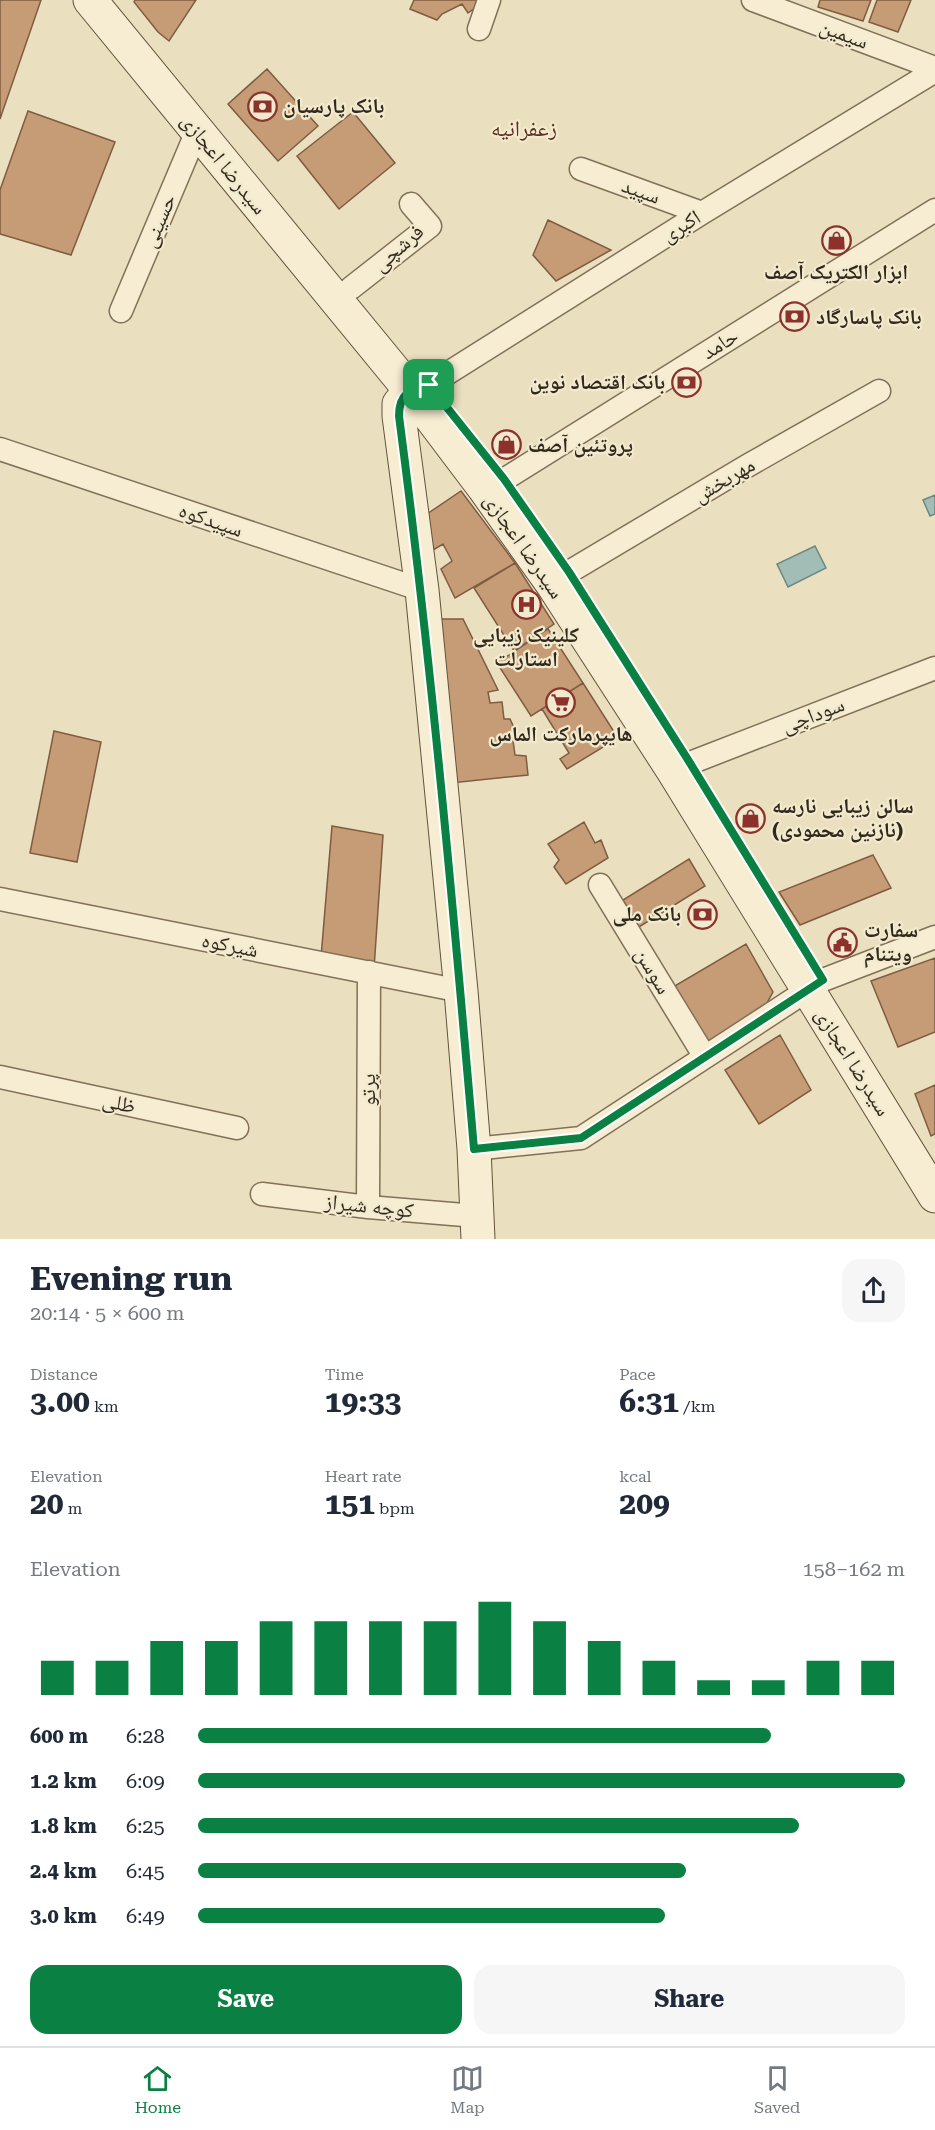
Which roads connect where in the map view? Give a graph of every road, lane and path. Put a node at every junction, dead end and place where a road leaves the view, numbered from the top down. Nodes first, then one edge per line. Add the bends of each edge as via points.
1 (90, 0) edge
2 (117, 0) edge
3 (489, 0) edge
4 (759, 1) edge
5 (479, 29) dead end
6 (935, 69) edge
7 (197, 131) junction
8 (581, 169) dead end
9 (411, 204) dead end
10 (935, 210) edge
11 (702, 213) junction
12 (351, 288) junction
13 (121, 311) dead end
14 (419, 388) junction
15 (879, 391) dead end
16 (0, 449) edge
17 (504, 479) junction
18 (569, 572) junction
19 (422, 590) junction
20 (935, 668) edge
21 (690, 763) junction
22 (600, 885) dead end
23 (0, 899) edge
24 (935, 937) edge
25 (369, 972) junction
26 (816, 985) junction
27 (461, 991) junction
28 (705, 1057) junction
29 (0, 1077) edge
30 (237, 1128) dead end
31 (474, 1149) junction
32 (935, 1163) edge
33 (262, 1194) dead end
34 (935, 1196) edge
35 (368, 1207) junction
36 (477, 1228) edge

1 - 7 main road, سیدرضا اعجازی
2 - 12 main road, سیدرضا اعجازی
3 - 5 street
4 - 6 street, سیمین
6 - 11 street, اکبری
7 - 13 street, حسینی
7 - 14 main road, سیدرضا اعجازی
8 - 11 street, سپید
9 - 12 street, فرشچی via 430,226
10 - 17 street, حامد
11 - 14 street, اکبری
12 - 14 main road, سیدرضا اعجازی
14 - 17 main road, سیدرضا اعجازی
14 - 19 main road via 399,404 399,416
14 - 26 main road, سیدرضا اعجازی
15 - 18 street, مهربخش
16 - 19 street, سپیدکوه
17 - 18 main road, سیدرضا اعجازی
18 - 21 main road, سیدرضا اعجازی
19 - 27 main road
20 - 21 street, سوداچی
21 - 26 main road, سیدرضا اعجازی
22 - 28 street, سوسن
23 - 25 street, شیرکوه
24 - 26 street
25 - 27 street, شیرکوه
25 - 35 street, پرتو
26 - 28 street
26 - 32 main road, سیدرضا اعجازی
26 - 34 main road, سیدرضا اعجازی
27 - 31 main road
28 - 31 street via 581,1138
29 - 30 street, ظلی
31 - 36 main road
33 - 35 street, کوچه شیراز
35 - 36 street, کوچه شیراز

